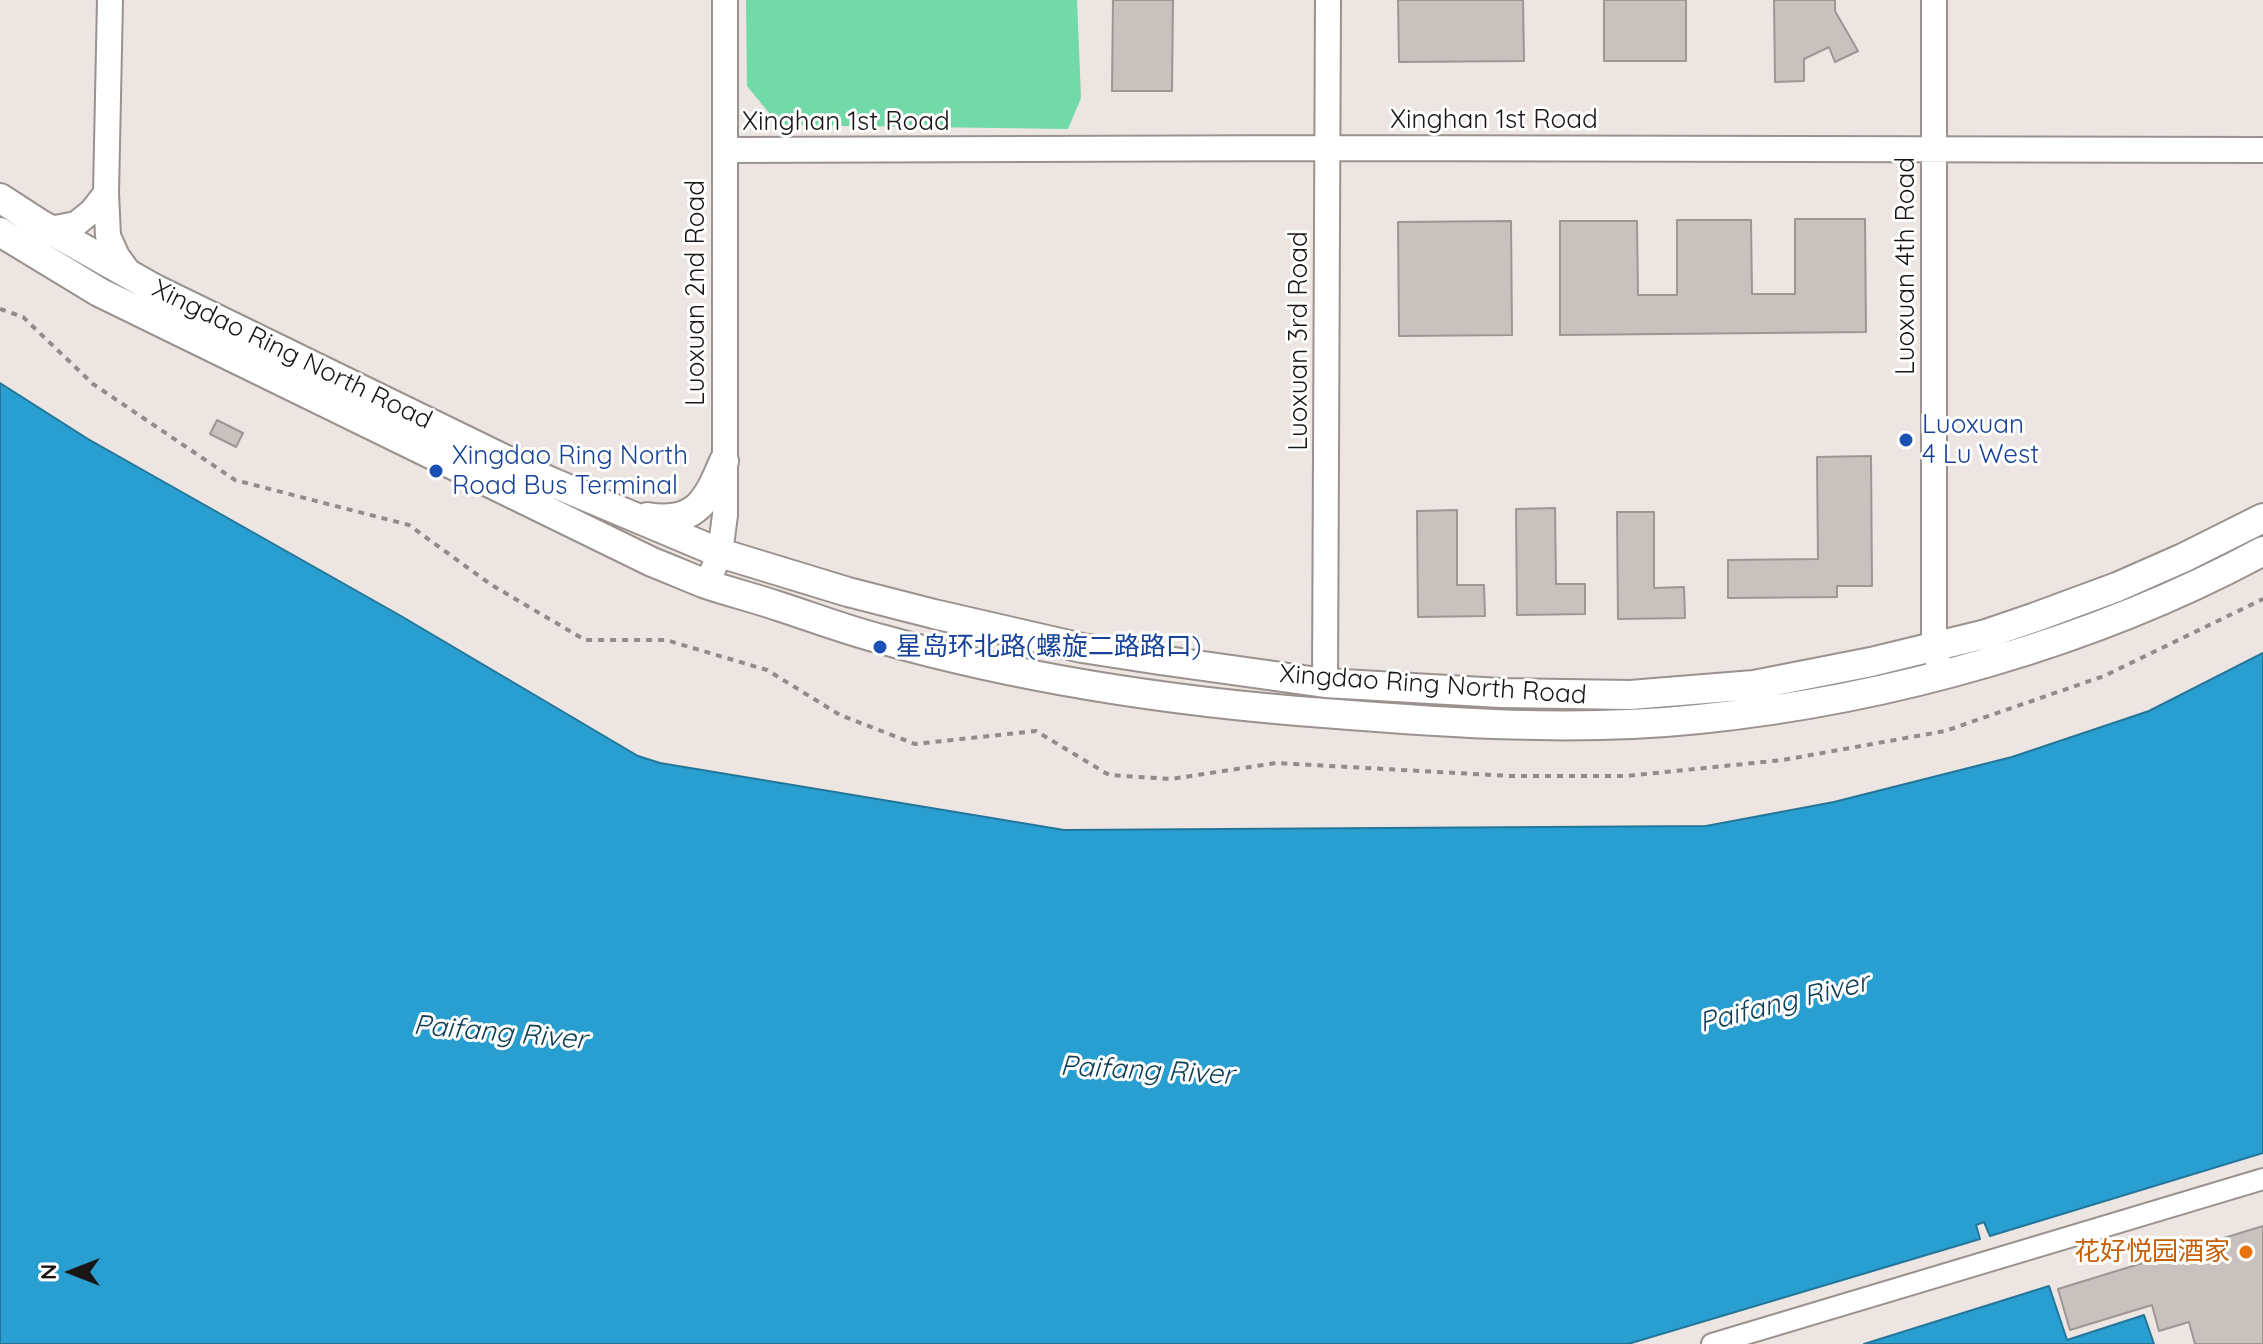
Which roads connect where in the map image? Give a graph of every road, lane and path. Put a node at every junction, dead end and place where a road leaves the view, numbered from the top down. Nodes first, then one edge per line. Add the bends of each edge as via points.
1 (110, 0) edge
2 (725, 0) edge
3 (1328, 0) edge
4 (1934, 0) edge
5 (1329, 148) junction
6 (1934, 149) junction
7 (725, 150) junction
8 (2263, 150) edge
9 (106, 193) junction
10 (0, 198) edge
11 (50, 229) junction
12 (0, 232) edge
13 (132, 276) junction
14 (724, 461) junction
15 (622, 512) junction
16 (2263, 518) edge
17 (2263, 551) edge
18 (720, 553) junction
19 (707, 584) junction
20 (1934, 646) junction
21 (1941, 674) junction
22 (1325, 683) junction
23 (2263, 1179) edge
24 (1712, 1344) edge

1 - 9 street
2 - 7 street, Luoxuan 2nd Road
3 - 5 street, Luoxuan 3rd Road
4 - 6 street, Luoxuan 4th Road
5 - 6 street, Xinghan 1st Road
5 - 7 street, Xinghan 1st Road
5 - 22 street, Luoxuan 3rd Road
6 - 8 street, Xinghan 1st Road
6 - 20 street, Luoxuan 4th Road
7 - 14 street, Luoxuan 2nd Road
9 - 11 street via 76,224
9 - 13 street via 108,236
10 - 11 main road, Xingdao Ring North Road
11 - 13 main road, Xingdao Ring North Road
12 - 19 main road, Xingdao Ring North Road via 99,292
13 - 15 main road, Xingdao Ring North Road
14 - 15 main road via 710,494 680,518
14 - 18 street, Luoxuan 2nd Road
15 - 18 main road, Xingdao Ring North Road
16 - 20 main road, Xingdao Ring North Road via 2117,587 1986,634
17 - 21 main road, Xingdao Ring North Road via 2126,614
18 - 19 street, Luoxuan 2nd Road
18 - 22 main road, Xingdao Ring North Road via 1012,633
19 - 21 main road, Xingdao Ring North Road via 879,639 1012,670 1155,697 1365,717 1501,725 1697,719 1875,691
20 - 21 street, Luoxuan 4th Road
20 - 22 main road, Xingdao Ring North Road via 1754,685 1630,695
23 - 24 street

